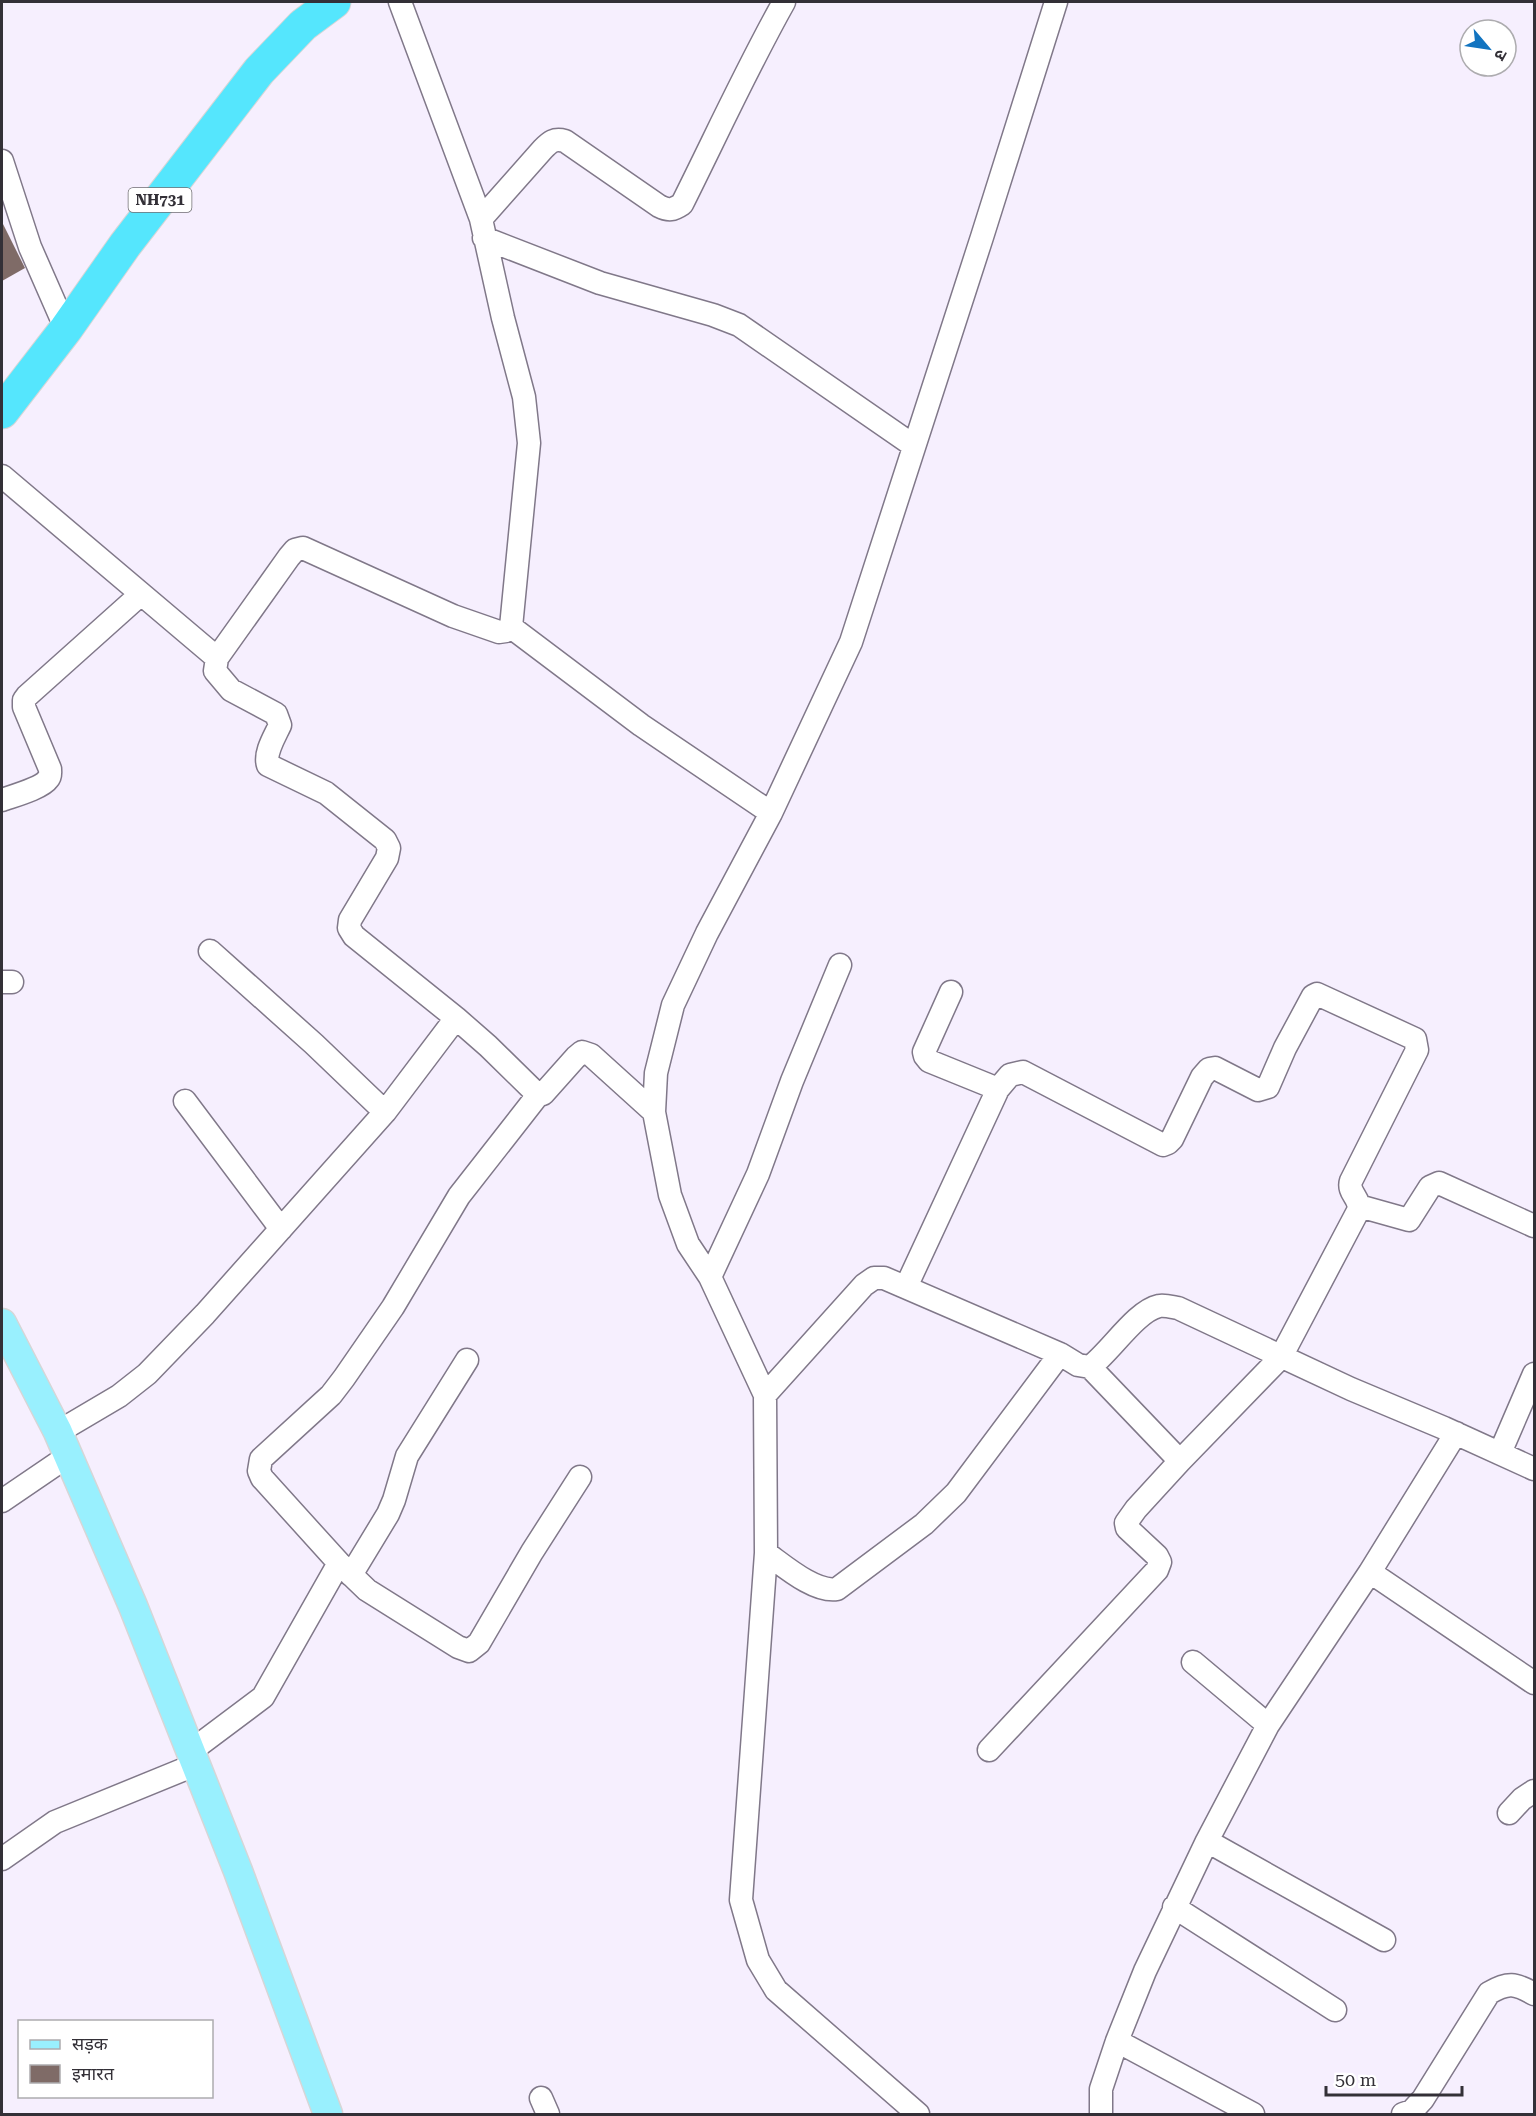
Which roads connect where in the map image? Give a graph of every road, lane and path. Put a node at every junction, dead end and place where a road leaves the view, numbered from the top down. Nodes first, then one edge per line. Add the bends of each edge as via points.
1 (334, 2) edge
2 (400, 2) edge
3 (784, 2) edge
4 (1056, 2) edge
5 (2, 161) edge
6 (483, 229) junction
7 (66, 329) junction
8 (2, 412) edge
9 (914, 446) junction
10 (2, 476) edge
11 (141, 594) junction
12 (511, 627) junction
13 (217, 657) junction
14 (2, 800) edge
15 (771, 813) junction
16 (210, 951) dead end
17 (840, 965) dead end
18 (951, 992) dead end
19 (456, 1018) junction
20 (998, 1089) junction
21 (538, 1095) junction
22 (185, 1101) dead end
23 (385, 1112) junction
24 (654, 1112) junction
25 (1359, 1206) junction
26 (1534, 1226) edge
27 (281, 1229) junction
28 (710, 1277) junction
29 (906, 1287) junction
30 (2, 1323) edge
31 (1060, 1354) junction
32 (1281, 1356) junction
33 (467, 1360) dead end
34 (1090, 1366) junction
35 (1534, 1374) edge
36 (765, 1395) junction
37 (1456, 1433) junction
38 (63, 1444) junction
39 (1500, 1452) junction
40 (1180, 1461) junction
41 (1534, 1469) edge
42 (580, 1477) dead end
43 (2, 1501) edge
44 (766, 1553) junction
45 (345, 1569) junction
46 (1370, 1572) junction
47 (1193, 1662) dead end
48 (1534, 1683) edge
49 (1269, 1725) junction
50 (989, 1750) dead end
51 (194, 1757) junction
52 (1534, 1791) edge
53 (1509, 1813) dead end
54 (1207, 1841) junction
55 (2, 1859) edge
56 (1174, 1908) junction
57 (1384, 1940) dead end
58 (1534, 1994) edge
59 (1335, 2010) dead end
60 (1117, 2041) junction
61 (1244, 2112) edge
62 (328, 2115) edge
63 (918, 2115) edge
64 (1101, 2115) edge
65 (1403, 2115) edge

1 - 7 highway, NH731 via 303,25 260,71 125,245
2 - 6 street
3 - 6 street via 675,209 659,206 558,139 543,149
4 - 9 street
5 - 7 street via 30,247
6 - 9 street via 600,283 739,326
6 - 12 street via 524,397 529,443
7 - 8 highway, NH731
9 - 15 street via 851,642
10 - 11 street
11 - 13 street
11 - 14 street via 24,700 50,775 40,785
12 - 13 street via 499,632 453,616 303,548 289,557
12 - 15 street via 641,725
13 - 19 street via 215,670 221,681 276,714 280,724 268,754 268,765 326,793 385,840 389,848 351,920 349,928 354,936
15 - 24 street via 673,1005 656,1072
16 - 23 street
17 - 28 street via 758,1174
18 - 20 street via 925,1056
19 - 21 street
19 - 23 street
20 - 25 street via 1010,1075 1023,1072 1163,1145 1168,1143 1209,1069 1215,1068 1258,1090 1268,1087 1313,996 1320,993 1410,1036 1418,1044 1349,1185
20 - 29 street
21 - 24 street via 586,1052
21 - 45 street via 459,1196 393,1307 344,1378 331,1395 261,1459 262,1478
22 - 27 street
23 - 27 street
24 - 28 street via 670,1196 688,1244
25 - 26 street via 1408,1220 1430,1187 1439,1183
25 - 32 street
27 - 38 street via 147,1374
28 - 36 street
29 - 31 street
29 - 36 street via 884,1278 874,1278 864,1285
30 - 38 main road
31 - 34 street via 1078,1365
31 - 44 street via 956,1493 924,1524 837,1589 801,1578
32 - 34 street via 1178,1308 1160,1306 1142,1313
32 - 37 street
32 - 40 street
33 - 45 street via 406,1456 388,1514
34 - 40 street
35 - 39 street
36 - 44 street
37 - 39 street
37 - 46 street
38 - 43 street
38 - 51 main road
39 - 41 street
40 - 50 street via 1125,1523 1157,1556 1157,1570
42 - 45 street via 473,1649 458,1647 376,1596
44 - 63 street via 741,1900 758,1960 776,1990
45 - 51 street via 263,1697
46 - 48 street
46 - 49 street
47 - 49 street
49 - 54 street
51 - 55 street via 55,1822
51 - 62 main road
52 - 53 street
54 - 56 street
54 - 57 street
56 - 59 street
56 - 60 street
58 - 65 street via 1516,1985 1503,1985 1489,1994 1423,2099
60 - 61 street
60 - 64 street via 1101,2089

